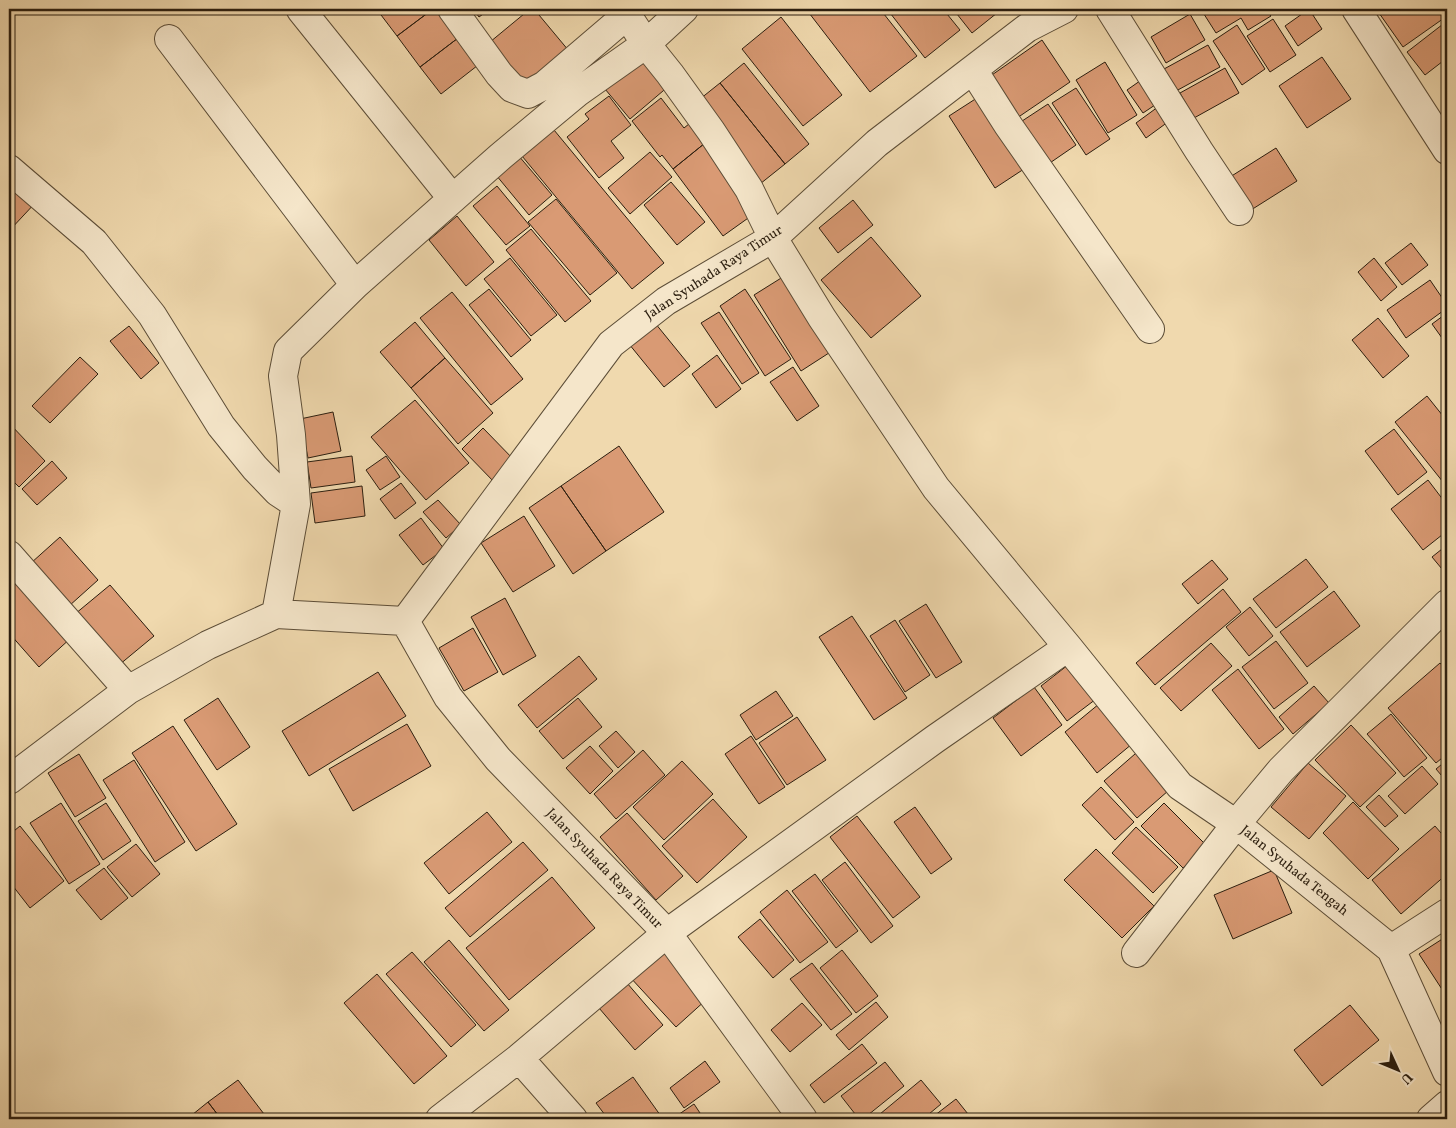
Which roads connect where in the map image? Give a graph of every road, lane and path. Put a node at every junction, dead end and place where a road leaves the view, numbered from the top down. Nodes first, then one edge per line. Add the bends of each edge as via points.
1 (452, 9) edge
2 (684, 9) edge
3 (1064, 9) edge
4 (1110, 9) edge
5 (1356, 9) edge
6 (301, 10) dead end
7 (634, 26) edge
8 (169, 39) dead end
9 (973, 70) junction
10 (1447, 150) edge
11 (9, 169) edge
12 (452, 198) junction
13 (1239, 211) dead end
14 (773, 238) junction
15 (347, 276) junction
16 (1150, 329) dead end
17 (287, 498) junction
18 (9, 556) edge
19 (1447, 604) edge
20 (276, 614) junction
21 (405, 621) junction
22 (1068, 647) junction
23 (128, 690) junction
24 (9, 780) edge
25 (1236, 824) junction
26 (1447, 913) edge
27 (666, 933) junction
28 (1391, 950) junction
29 (1136, 953) dead end
30 (519, 1058) junction
31 (1447, 1072) edge
32 (1447, 1105) edge
33 (440, 1119) edge
34 (573, 1119) edge
35 (803, 1119) edge
36 (1431, 1119) edge

1 - 7 street via 499,74 512,88 528,94
2 - 7 street
3 - 9 street, Jalan Syuhada Raya Timur via 1027,28
4 - 13 street
5 - 10 street
6 - 12 street
7 - 12 street via 578,92
7 - 14 street via 749,189
8 - 15 street
9 - 14 street, Jalan Syuhada Raya Timur via 877,143
9 - 16 street via 1013,133
11 - 17 street via 94,242 152,315 221,426 255,468
12 - 15 street
14 - 21 street, Jalan Syuhada Raya Timur via 666,301 611,344
14 - 22 street via 822,318 936,488
15 - 17 street via 288,351 283,376 291,435
17 - 20 street
18 - 23 street
19 - 25 street, Jalan Syuhada Tengah via 1281,770
20 - 21 street
20 - 23 street via 208,644
21 - 27 street, Jalan Syuhada Raya Timur via 448,697 498,759
22 - 25 street via 1180,786
22 - 27 street
23 - 24 street
25 - 28 street, Jalan Syuhada Tengah
25 - 29 street
26 - 28 street
27 - 30 street
27 - 35 street, Jalan Syuhada Raya Timur
28 - 31 street, Jalan Syuhada Tengah
30 - 33 street
30 - 34 street
32 - 36 street

